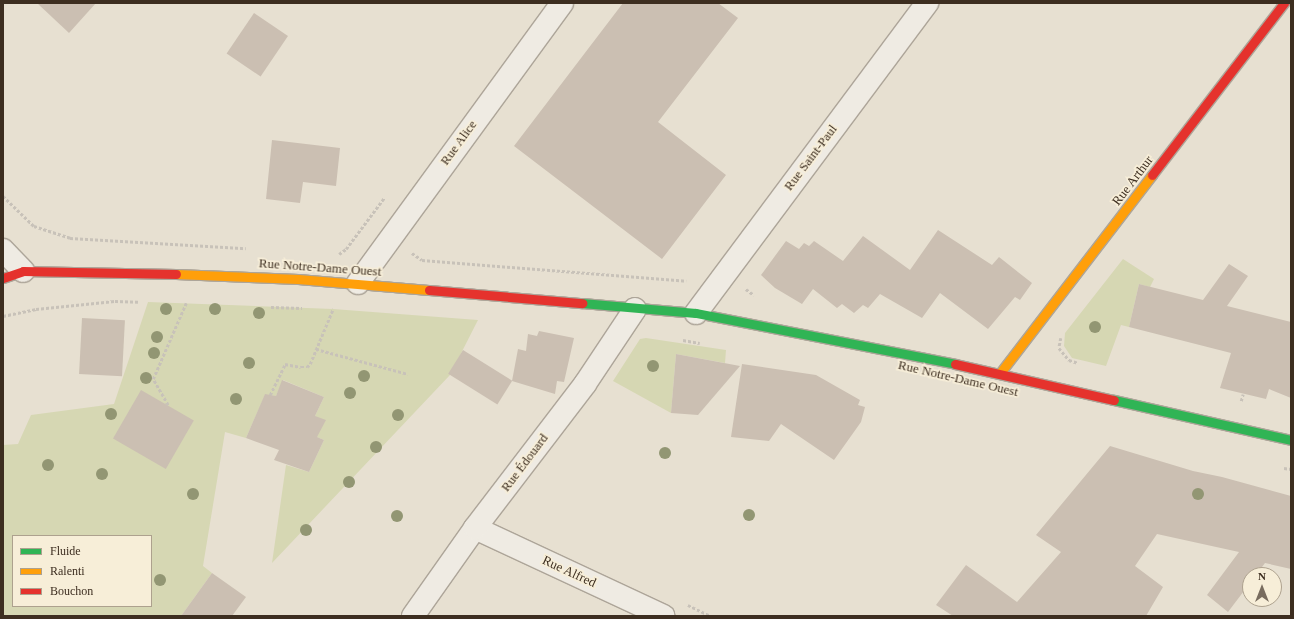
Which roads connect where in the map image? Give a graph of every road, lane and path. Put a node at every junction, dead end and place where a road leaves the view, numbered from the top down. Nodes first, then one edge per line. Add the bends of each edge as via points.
1 (562, 3) edge
2 (927, 3) edge
3 (1284, 3) edge
4 (389, 192) dead end
5 (3, 196) edge
6 (253, 249) dead end
7 (410, 249) dead end
8 (3, 250) edge
9 (337, 254) dead end
10 (23, 271) junction
11 (3, 278) edge
12 (693, 280) dead end
13 (358, 283) junction
14 (141, 302) dead end
15 (178, 302) dead end
16 (186, 303) junction
17 (193, 303) dead end
18 (267, 306) dead end
19 (303, 308) dead end
20 (325, 308) dead end
21 (333, 309) junction
22 (341, 309) dead end
23 (635, 309) junction
24 (696, 313) junction
25 (3, 316) edge
26 (679, 340) dead end
27 (702, 343) dead end
28 (316, 349) junction
29 (1000, 373) junction
30 (408, 374) dead end
31 (1243, 394) dead end
32 (270, 395) dead end
33 (1241, 401) dead end
34 (168, 405) dead end
35 (1291, 440) edge
36 (1280, 467) dead end
37 (1291, 469) edge
38 (474, 528) junction
39 (413, 616) edge
40 (664, 616) edge

1 - 13 street, Rue Alice
2 - 24 street, Rue Saint-Paul
3 - 29 street, Rue Arthur
4 - 9 path via 346,249
5 - 6 path via 34,226 70,238
7 - 12 path via 412,254 422,260
8 - 10 street
10 - 11 street, Rue Notre-Dame Ouest
10 - 13 street, Rue Notre-Dame Ouest via 196,274
13 - 23 street, Rue Notre-Dame Ouest
14 - 25 path via 115,301 36,309
15 - 16 path
16 - 17 path
16 - 34 path via 153,379
18 - 19 path
20 - 21 path
21 - 22 path
21 - 28 path
23 - 24 street, Rue Notre-Dame Ouest
23 - 38 street, Rue Édouard via 585,384
24 - 29 street, Rue Notre-Dame Ouest via 867,344
26 - 27 path
28 - 30 path
28 - 32 path via 307,367 285,364
29 - 35 street, Rue Notre-Dame Ouest
31 - 33 path
36 - 37 path
38 - 39 street, Rue Édouard
38 - 40 street, Rue Alfred

